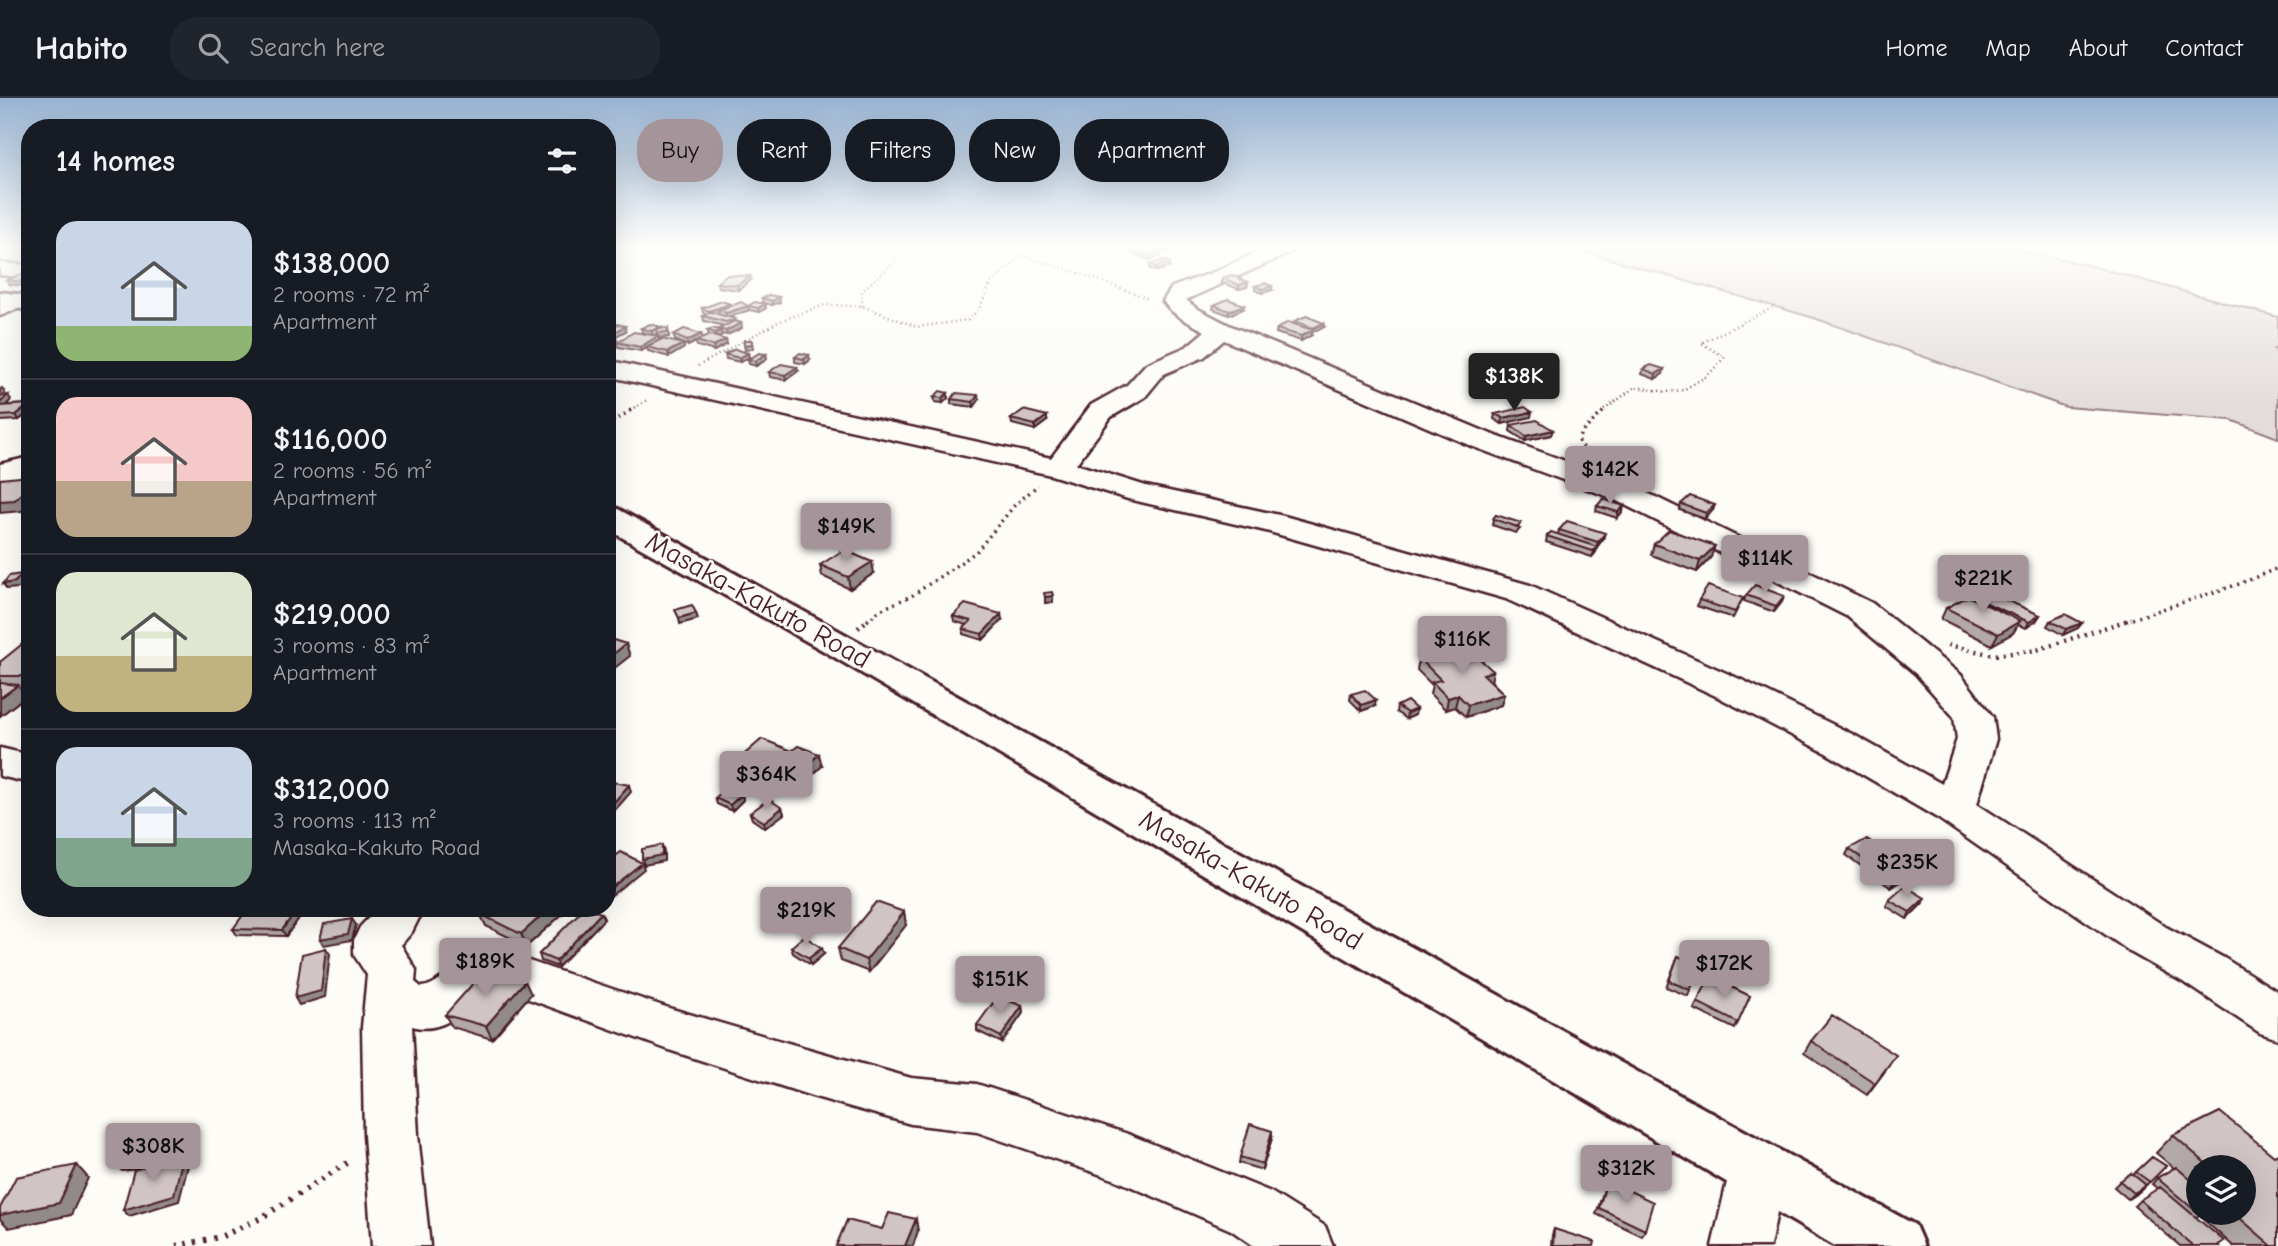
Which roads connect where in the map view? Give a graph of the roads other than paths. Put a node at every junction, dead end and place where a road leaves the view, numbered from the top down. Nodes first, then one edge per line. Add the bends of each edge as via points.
1 (1174, 301) edge
2 (1220, 330) junction
3 (616, 370) edge
4 (21, 468) edge
5 (1058, 468) junction
6 (0, 473) edge
7 (616, 521) edge
8 (0, 762) edge
9 (21, 767) edge
10 (1954, 809) junction
11 (397, 917) edge
12 (390, 989) junction
13 (2278, 1018) edge
14 (1758, 1169) junction
15 (401, 1246) edge
16 (1304, 1246) edge
17 (1741, 1246) edge
18 (1893, 1246) edge

1 - 2 street
2 - 5 street via 1195,352 1155,369 1144,384 1101,411
2 - 10 street via 1481,440 1620,491 1836,597 1889,631 1965,701 1976,720 1978,734
3 - 5 street
4 - 6 street
5 - 10 street via 1518,592 1731,689
7 - 14 highway, Masaka-Kakuto Road
8 - 9 street
10 - 13 street via 2149,940
11 - 12 street via 377,940 378,955 392,970
12 - 15 street via 391,1135
12 - 16 street via 421,1009 445,1002 484,975 501,971 516,975 812,1073 911,1101 976,1108 1128,1159 1251,1210
14 - 17 street
14 - 18 highway, Masaka-Kakuto Road

